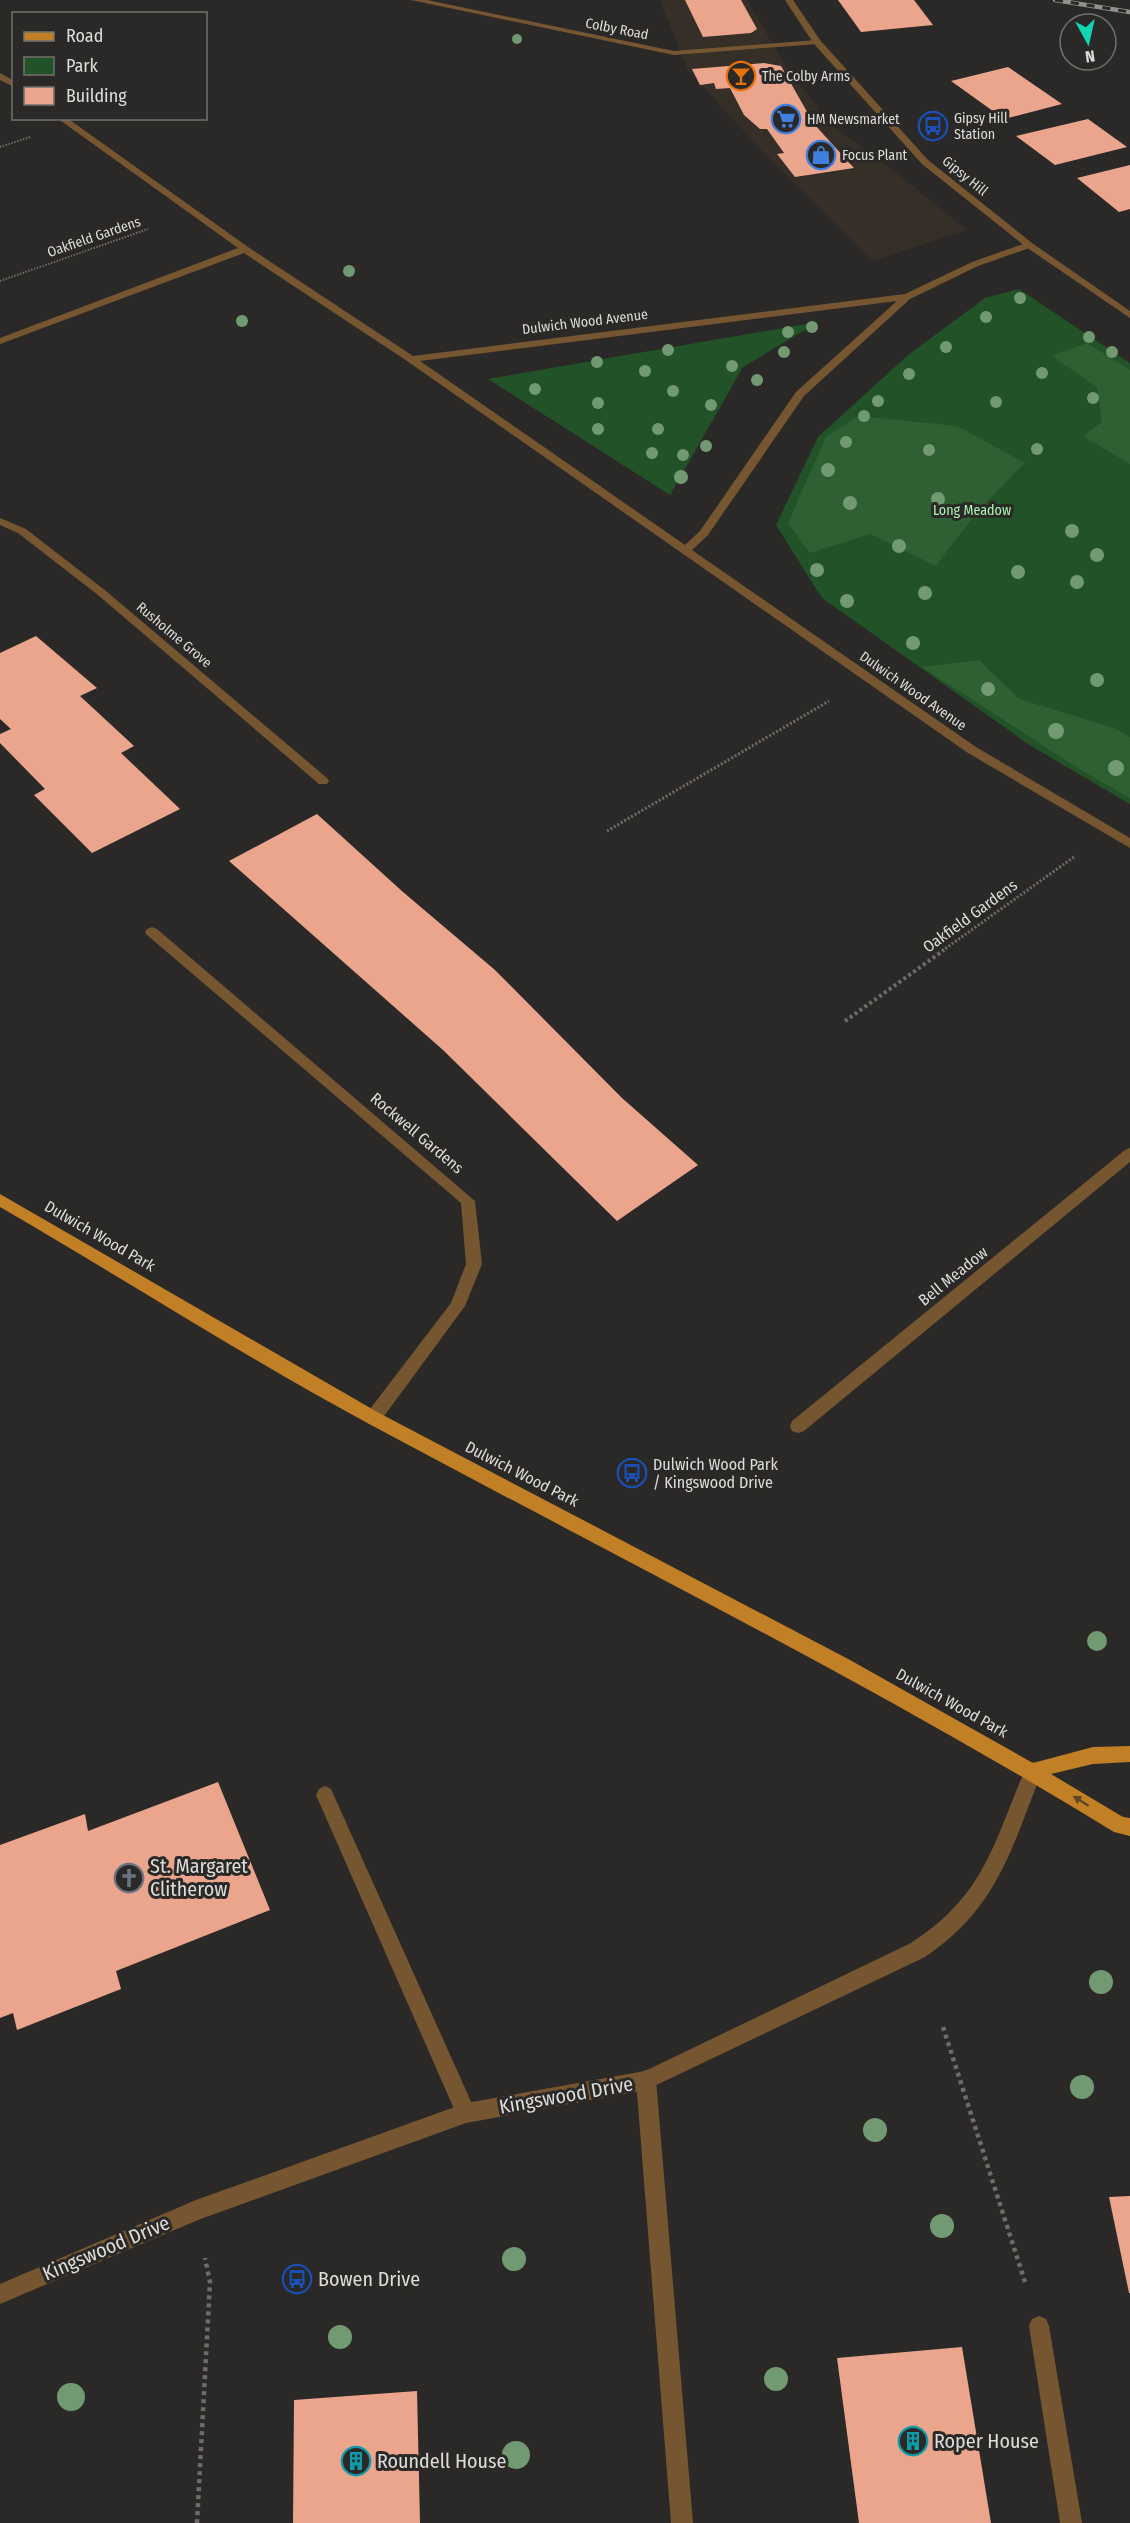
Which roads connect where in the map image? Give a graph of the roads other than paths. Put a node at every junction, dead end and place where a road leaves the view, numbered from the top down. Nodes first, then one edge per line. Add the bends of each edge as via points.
1 (415, 0) edge
2 (789, 0) edge
3 (817, 42) junction
4 (64, 120) edge
5 (1029, 245) junction
6 (245, 249) junction
7 (907, 297) junction
8 (1130, 315) edge
9 (0, 341) edge
10 (411, 359) junction
11 (0, 521) edge
12 (686, 550) junction
13 (322, 780) dead end
14 (1130, 844) edge
15 (152, 932) dead end
16 (1130, 1154) edge
17 (0, 1200) edge
18 (373, 1418) junction
19 (798, 1426) dead end
20 (1130, 1755) edge
21 (1033, 1771) junction
22 (325, 1795) dead end
23 (1130, 1827) edge
24 (646, 2080) junction
25 (466, 2113) junction
26 (0, 2294) edge
27 (1039, 2326) road end
28 (682, 2523) edge
29 (1071, 2523) edge

1 - 3 street, Colby Road via 674,53
2 - 3 street, Gipsy Hill
3 - 5 street, Gipsy Hill via 925,162
4 - 6 street, Dulwich Wood Avenue
5 - 7 street, Dulwich Wood Avenue via 975,264
5 - 8 street, Gipsy Hill
6 - 9 street
6 - 10 street, Dulwich Wood Avenue
7 - 10 street, Dulwich Wood Avenue
7 - 12 street, Dulwich Wood Avenue via 800,394 704,533
10 - 12 street, Dulwich Wood Avenue
11 - 13 street, Rusholme Grove via 22,531 102,593
12 - 14 street, Dulwich Wood Avenue via 972,750
15 - 18 street, Rockwell Gardens via 468,1201 474,1264 457,1306
16 - 19 street, Bell Meadow
17 - 18 main road, Dulwich Wood Park
18 - 21 main road, Dulwich Wood Park via 731,1605
20 - 21 main road via 1079,1758
23 -> 21 main road, Dulwich Wood Park via 1120,1826
21 - 24 street, Kingswood Drive via 991,1875 964,1914 940,1938
22 - 25 street
24 - 25 street, Kingswood Drive
24 - 28 street
25 - 26 street, Kingswood Drive via 196,2210
27 - 29 street

